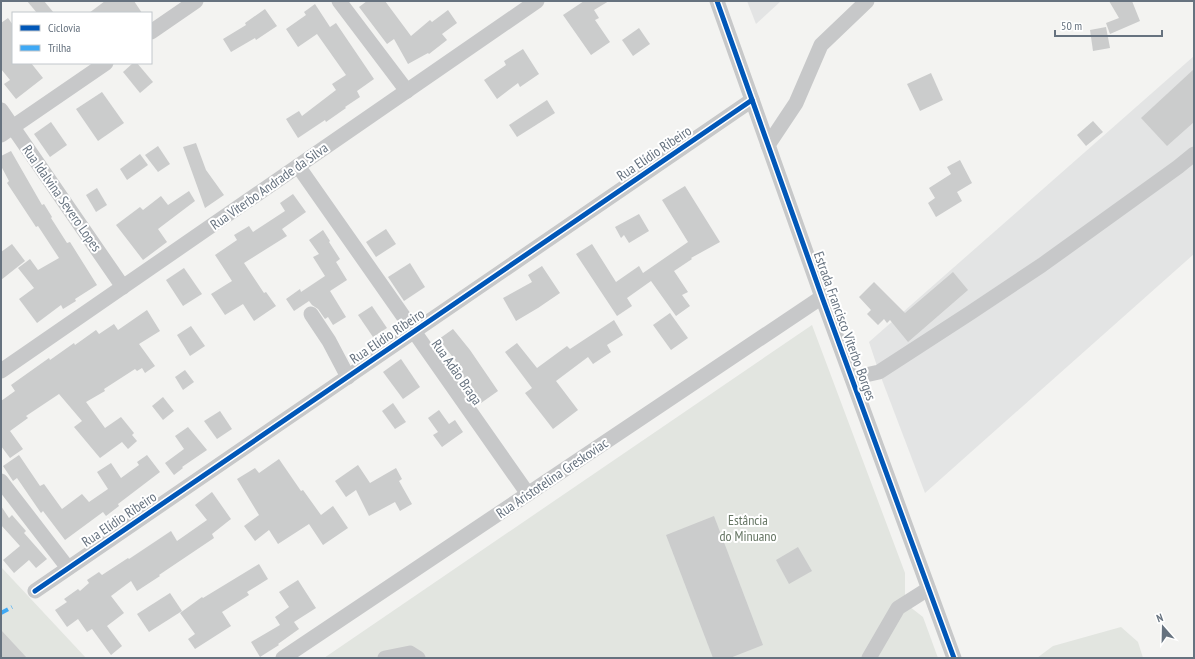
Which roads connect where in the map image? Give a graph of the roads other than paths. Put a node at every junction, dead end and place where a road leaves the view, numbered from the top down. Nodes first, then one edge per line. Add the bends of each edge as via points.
1 (196, 1) edge
2 (340, 1) edge
3 (537, 1) edge
4 (717, 1) edge
5 (867, 1) edge
6 (152, 31) edge
7 (105, 64) edge
8 (407, 91) junction
9 (752, 100) junction
10 (1, 110) edge
11 (7, 131) edge
12 (768, 146) junction
13 (1194, 154) edge
14 (298, 166) junction
15 (124, 287) junction
16 (822, 297) junction
17 (311, 314) dead end
18 (414, 332) junction
19 (1, 371) edge
20 (348, 377) junction
21 (852, 378) junction
22 (1, 481) edge
23 (528, 494) junction
24 (68, 568) junction
25 (928, 589) junction
26 (35, 591) dead end
27 (283, 658) edge
28 (385, 658) edge
29 (418, 658) edge
30 (869, 658) edge
31 (954, 658) edge

1 - 6 street
2 - 8 street
3 - 8 street, Rua Viterbo Andrade da Silva
4 - 9 street, Estrada Francisco Viterbo Borges
5 - 12 street via 821,45 796,103
7 - 11 street
8 - 14 street, Rua Viterbo Andrade da Silva
9 - 12 street, Estrada Francisco Viterbo Borges
9 - 18 street, Rua Elídio Ribeiro
10 - 11 street, Rua Idalvina Severo Lopes
11 - 15 street, Rua Idalvina Severo Lopes
12 - 16 street, Estrada Francisco Viterbo Borges
13 - 21 street via 1042,265 970,313 879,372
14 - 15 street, Rua Viterbo Andrade da Silva
14 - 18 street, Rua Adão Braga
15 - 19 street, Rua Viterbo Andrade da Silva
16 - 21 street, Estrada Francisco Viterbo Borges
16 - 23 street, Rua Aristotelina Greskoviac
17 - 20 street
18 - 20 street, Rua Elídio Ribeiro
18 - 23 street, Rua Adão Braga
20 - 24 street, Rua Elídio Ribeiro
21 - 25 street, Estrada Francisco Viterbo Borges
22 - 24 street
23 - 27 street, Rua Aristotelina Greskoviac
24 - 26 street, Rua Elídio Ribeiro
25 - 30 street via 898,608
25 - 31 street, Estrada Francisco Viterbo Borges
28 - 29 street via 410,653

